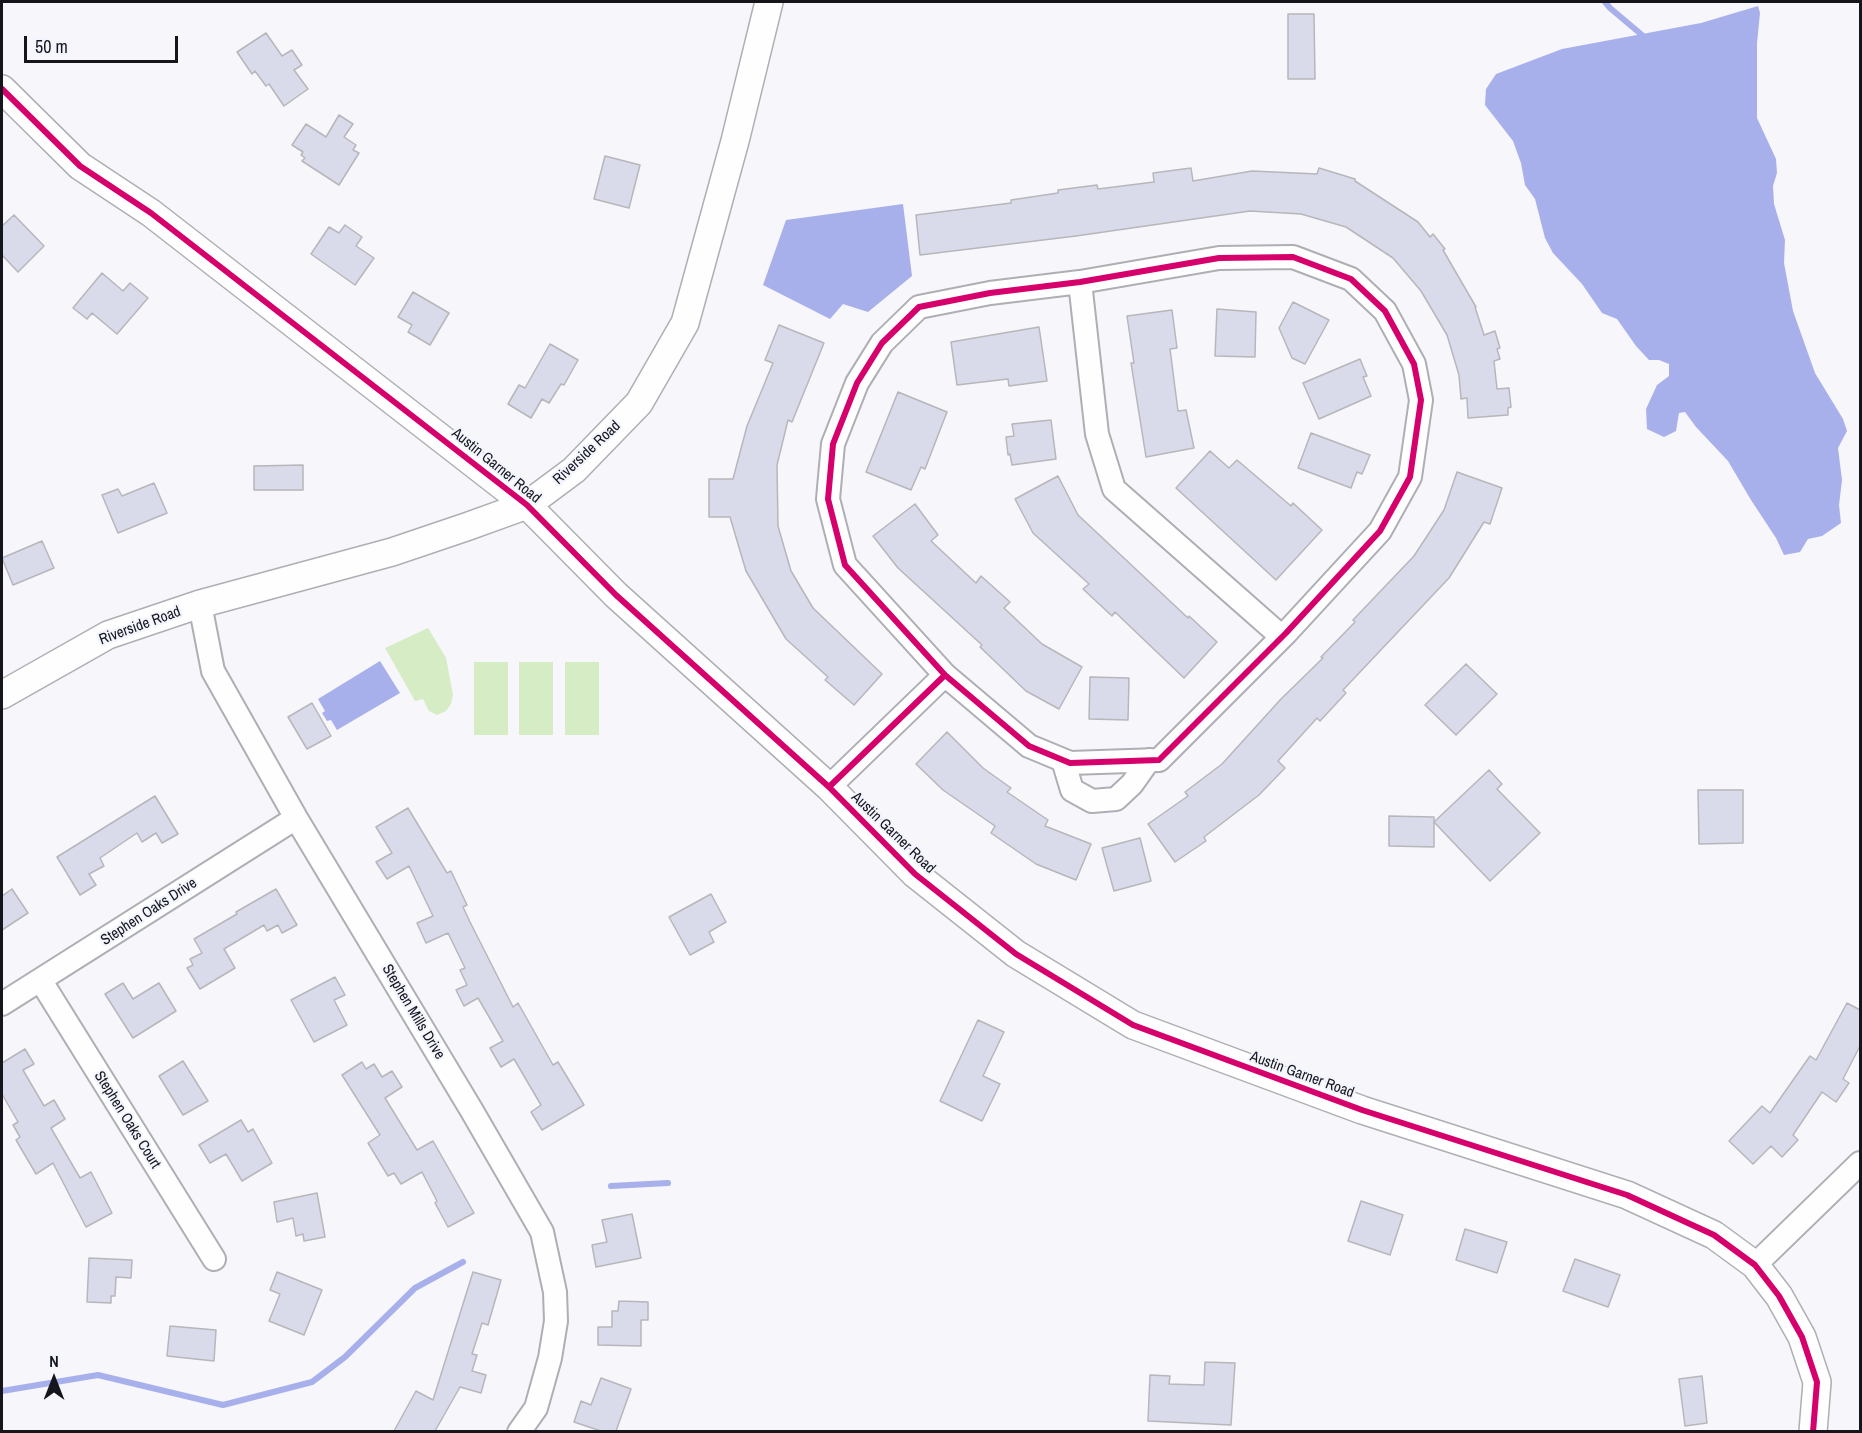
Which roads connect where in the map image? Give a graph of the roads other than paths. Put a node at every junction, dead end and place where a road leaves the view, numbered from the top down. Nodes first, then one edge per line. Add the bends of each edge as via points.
1 (769, 2) edge
2 (2, 89) edge
3 (1080, 282) junction
4 (527, 504) junction
5 (200, 604) junction
6 (1282, 638) junction
7 (945, 675) junction
8 (2, 695) edge
9 (1063, 760) junction
10 (1149, 760) junction
11 (829, 788) junction
12 (296, 818) junction
13 (41, 981) junction
14 (2, 1004) edge
15 (1860, 1163) edge
16 (213, 1258) dead end
17 (1755, 1265) junction
18 (519, 1431) edge
19 (1813, 1431) edge

1 - 4 street, Riverside Road via 685,323 639,403 574,470
2 - 4 street, Austin Garner Road via 80,166 151,213
3 - 6 street via 1097,434 1114,489
3 - 6 street via 1219,258 1293,256 1351,279 1385,311 1413,364 1421,400 1410,477 1380,531
3 - 7 street via 919,307 882,343 856,383 833,444 828,499 845,566
4 - 5 street, Riverside Road via 392,552
4 - 11 street, Austin Garner Road via 616,595
5 - 8 street, Riverside Road via 108,635
5 - 12 street, Stephen Mills Drive via 213,671
6 - 10 street via 1158,760
7 - 9 street via 1029,746
7 - 11 street
9 - 10 street
9 - 10 street via 1072,790 1092,801 1116,799
11 - 17 street, Austin Garner Road via 915,874 1016,954 1133,1025 1362,1110 1627,1196 1714,1234
12 - 13 street, Stephen Oaks Drive
12 - 18 street, Stephen Mills Drive via 542,1232 555,1292 556,1321 536,1407
13 - 14 street, Stephen Oaks Drive
13 - 16 street, Stephen Oaks Court
15 - 17 street
17 - 19 street, Austin Garner Road via 1779,1296 1802,1337 1817,1382

